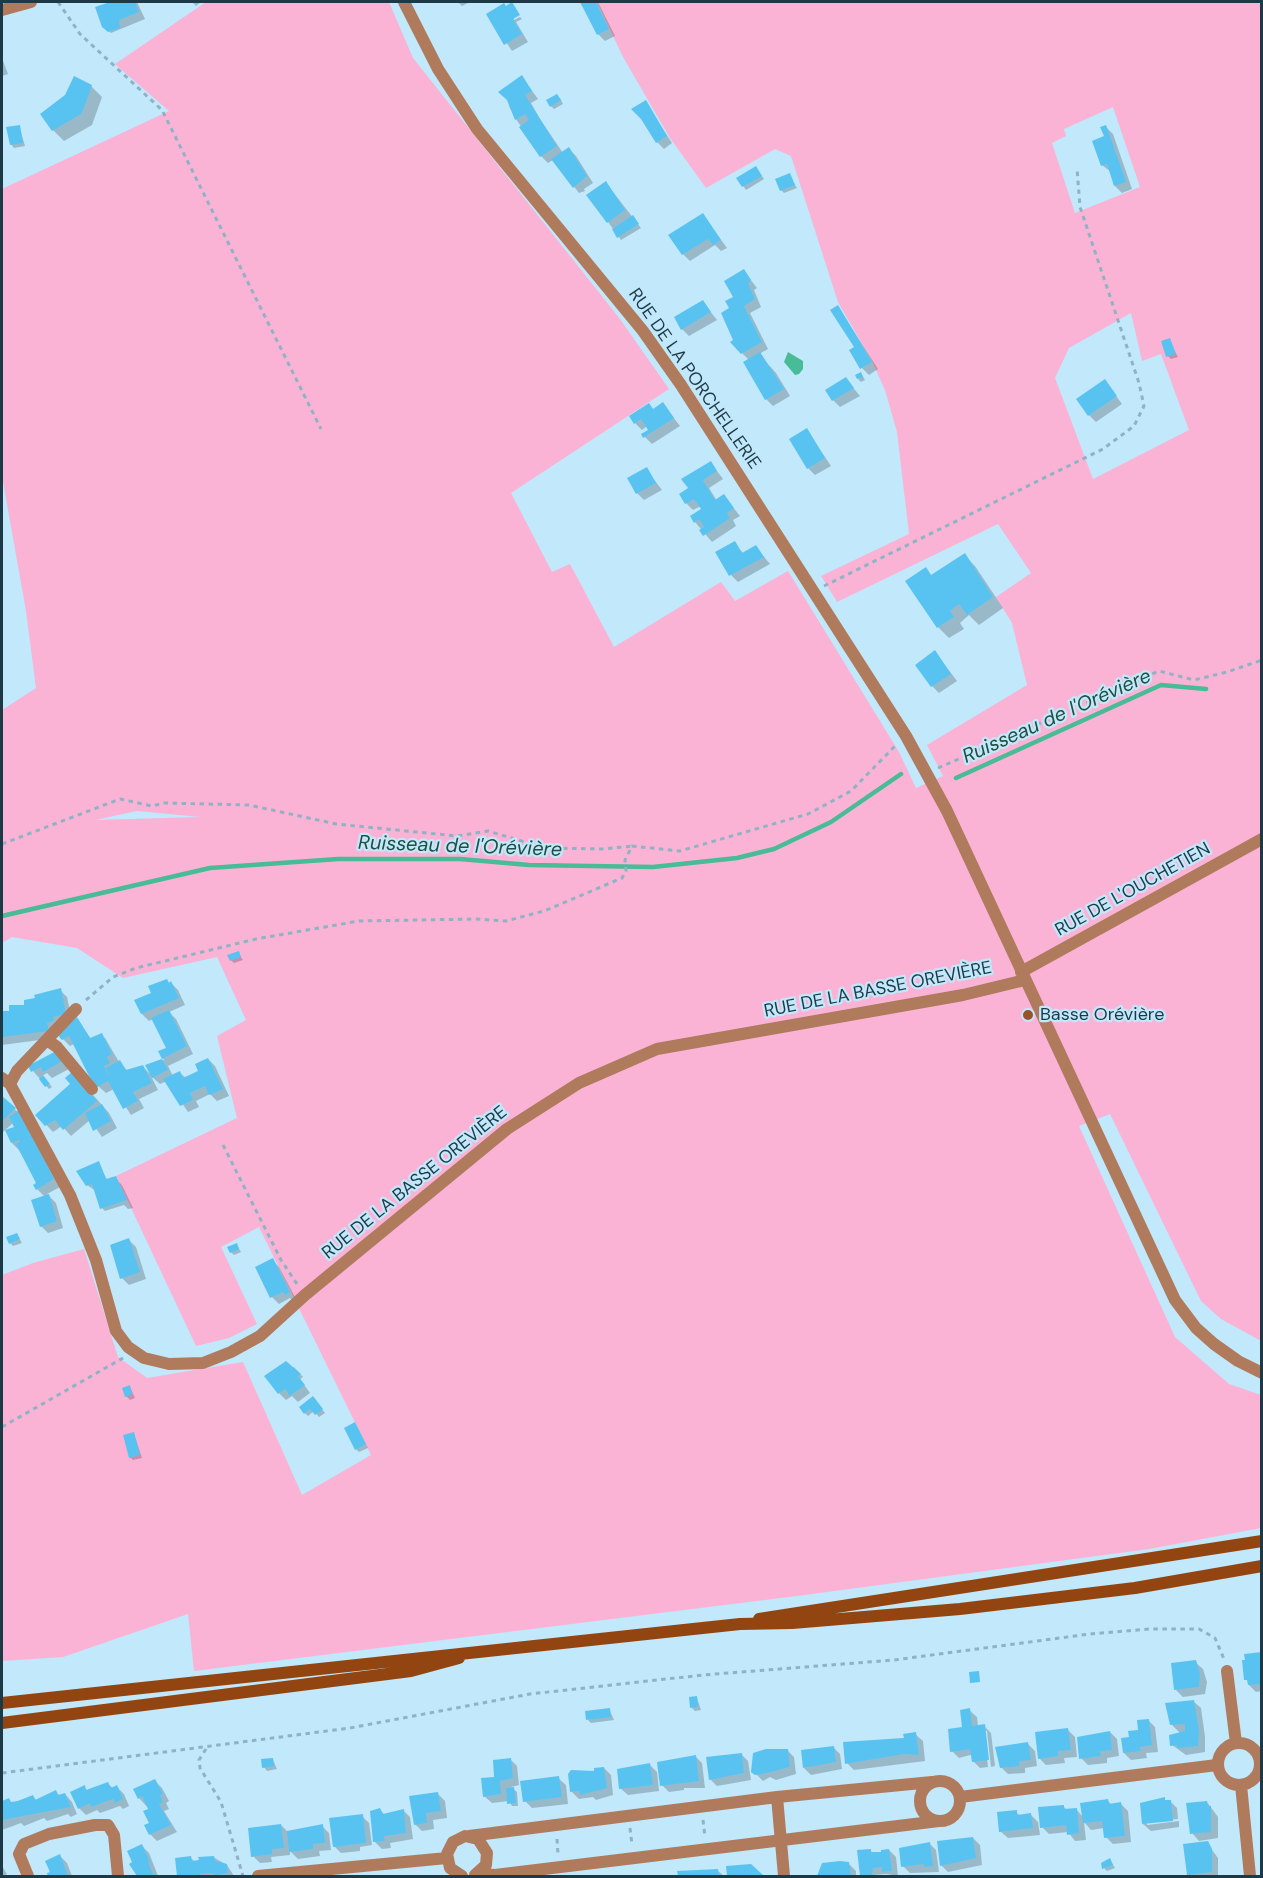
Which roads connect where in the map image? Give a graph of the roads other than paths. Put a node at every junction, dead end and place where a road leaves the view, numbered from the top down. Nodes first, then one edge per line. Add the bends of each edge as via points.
1 (31, 2) edge
2 (404, 2) edge
3 (2, 10) edge
4 (1262, 839) edge
5 (1023, 976) junction
6 (76, 1009) road end
7 (48, 1040) junction
8 (6, 1081) edge
9 (92, 1089) dead end
10 (1262, 1373) edge
11 (1262, 1541) edge
12 (1262, 1566) edge
13 (740, 1623) junction
14 (491, 1648) junction
15 (1227, 1671) road end
16 (2, 1703) edge
17 (2, 1724) edge
18 (1236, 1743) junction
19 (1261, 1759) edge
20 (1217, 1765) junction
21 (932, 1782) junction
22 (1241, 1785) junction
23 (777, 1797) junction
24 (960, 1797) junction
25 (939, 1821) junction
26 (469, 1836) junction
27 (781, 1842) junction
28 (447, 1858) junction
29 (28, 1876) edge
30 (118, 1876) edge
31 (258, 1876) edge
32 (462, 1876) edge
33 (476, 1876) edge
34 (784, 1876) edge
35 (1251, 1876) edge

1 - 3 street
2 - 5 street, RUE DE LA PORCHELLERIE via 438,69 477,129 643,331 729,457 937,790
4 - 5 street, RUE DE L'OUCHETIEN
5 - 8 street, RUE DE LA BASSE OREVIÈRE via 963,994 657,1049 579,1083 507,1129 260,1336 203,1363 169,1364 144,1358 116,1331 96,1260 70,1195
5 - 10 street, RUE DE LA PORCHELLERIE via 1175,1300 1205,1336 1238,1361
6 - 7 street
7 - 8 street
7 - 9 street
11 - 13 main road
12 - 13 main road via 1135,1588 960,1609 792,1623
13 - 14 main road
14 - 16 main road
14 - 17 main road via 411,1671
15 - 18 street
18 - 19 street via 1252,1747
18 - 20 street via 1222,1750
19 - 22 street via 1255,1777
20 - 22 street via 1225,1780
20 - 24 street
21 - 23 street
21 - 24 street via 949,1783
21 - 25 street via 922,1791 920,1805 926,1816
22 - 35 street
23 - 26 street
23 - 27 street
24 - 25 street via 955,1814
25 - 27 street
26 - 28 street via 453,1842
26 - 33 street via 478,1839 487,1851 486,1865
27 - 33 street
27 - 34 street
28 - 31 street
28 - 32 street via 450,1868
29 - 30 street via 19,1854 24,1844 49,1834 95,1825 108,1826 114,1835

